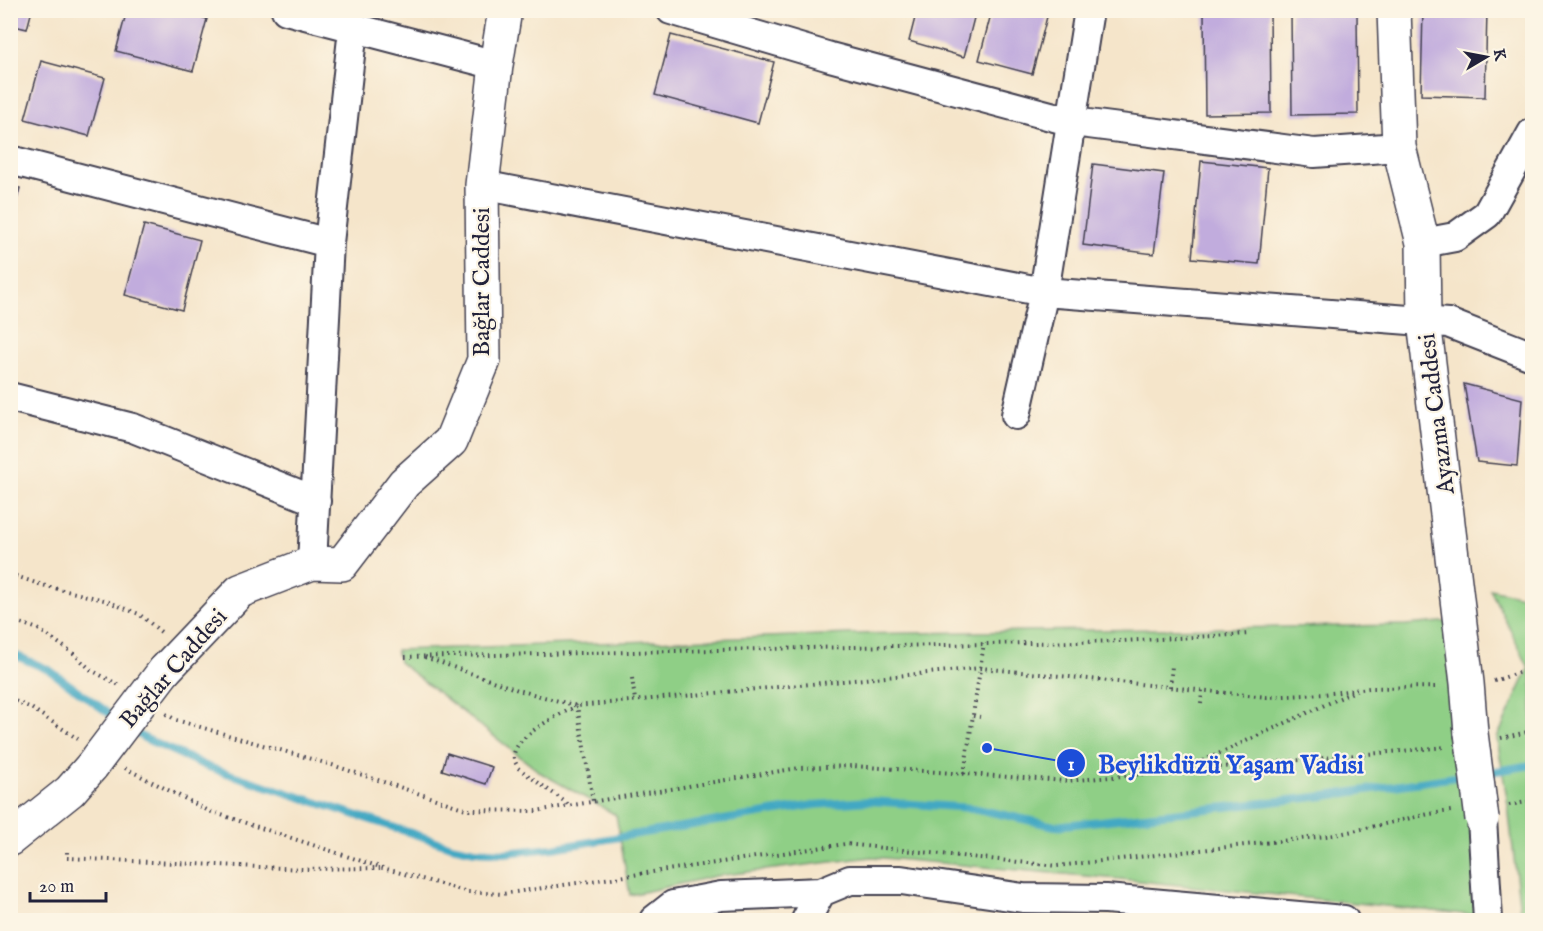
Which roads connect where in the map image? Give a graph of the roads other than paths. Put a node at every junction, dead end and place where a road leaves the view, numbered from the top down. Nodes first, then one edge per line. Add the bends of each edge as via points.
1 (286, 10) edge
2 (505, 10) edge
3 (671, 10) edge
4 (1089, 10) edge
5 (1394, 10) edge
6 (354, 29) junction
7 (496, 65) junction
8 (1073, 122) junction
9 (1533, 133) edge
10 (1399, 147) junction
11 (10, 160) edge
12 (482, 185) junction
13 (329, 243) junction
14 (1423, 243) junction
15 (1044, 292) junction
16 (1424, 321) junction
17 (1533, 356) edge
18 (10, 397) edge
19 (1016, 415) dead end
20 (316, 501) junction
21 (312, 563) junction
22 (1481, 812) joint
23 (10, 839) edge
24 (821, 892) junction
25 (654, 921) edge
26 (806, 921) edge
27 (1344, 921) edge
28 (1488, 921) edge

1 - 6 street
2 - 7 street, Bağlar Caddesi
3 - 8 street
4 - 8 street
5 - 10 street, Ayazma Caddesi
6 - 7 street
6 - 13 street
7 - 12 street, Bağlar Caddesi
8 - 10 street via 1314,153
8 - 15 street
9 - 14 street via 1487,214 1455,237
10 - 14 street, Ayazma Caddesi
11 - 13 street
12 - 15 street
12 - 21 street, Bağlar Caddesi via 484,360 451,441 404,483 342,564
13 - 20 street
14 - 16 street, Ayazma Caddesi
15 - 16 street
15 - 19 street
16 - 17 street via 1448,323
16 - 22 street, Ayazma Caddesi, bridge
18 - 20 street via 133,428
20 - 21 street
21 - 23 street, Bağlar Caddesi, bridge via 240,591 164,671 100,759 70,790
22 - 28 street
24 - 25 street via 721,896 673,905
24 - 26 street
24 - 27 street via 850,880 901,880 1023,898 1106,899

